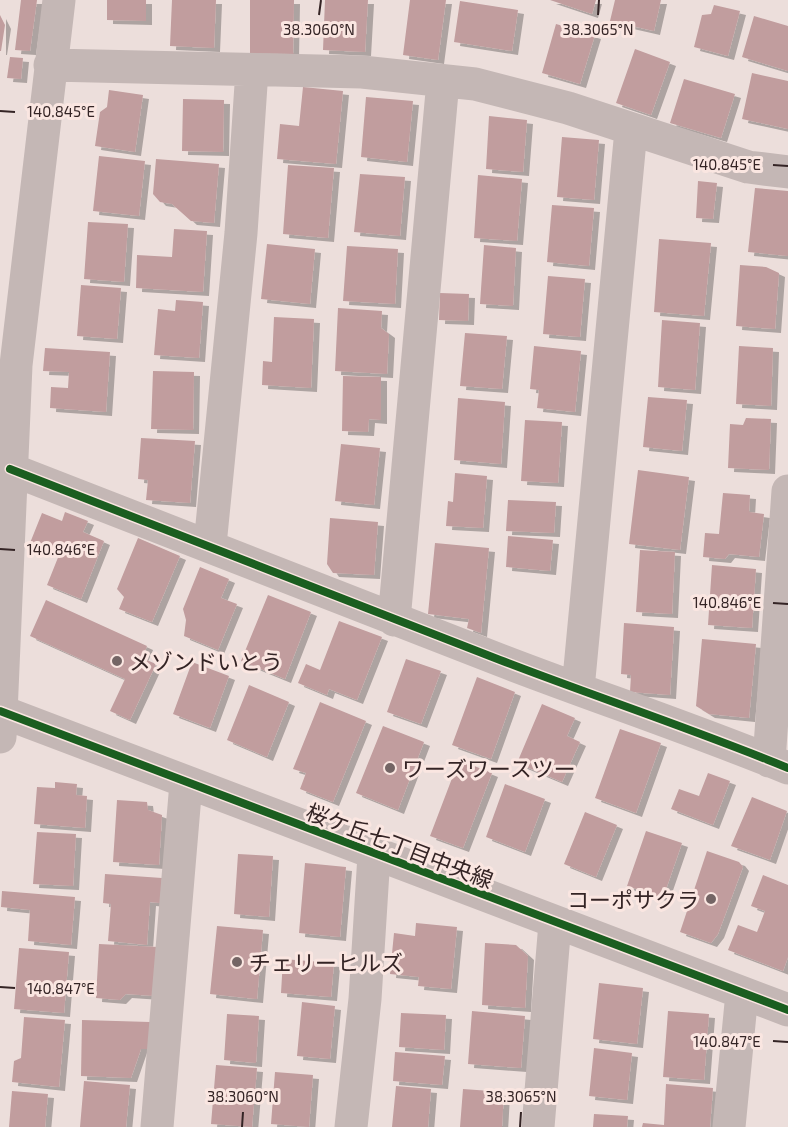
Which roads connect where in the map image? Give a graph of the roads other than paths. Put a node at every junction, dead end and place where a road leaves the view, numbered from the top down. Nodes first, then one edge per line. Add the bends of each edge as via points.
1 (59, 0) edge
2 (50, 65) junction
3 (252, 70) junction
4 (443, 81) junction
5 (631, 130) junction
6 (788, 172) edge
7 (8, 364) edge
8 (10, 469) junction
9 (788, 490) edge
10 (210, 545) junction
11 (394, 620) junction
12 (578, 689) junction
13 (1, 720) edge
14 (778, 764) edge
15 (186, 783) junction
16 (374, 855) junction
17 (555, 923) junction
18 (742, 993) junction
19 (788, 1010) edge
20 (157, 1127) edge
21 (351, 1127) edge
22 (538, 1127) edge
23 (729, 1127) edge

1 - 2 street
2 - 3 street
2 - 7 street
3 - 4 street via 362,72
3 - 10 street via 241,233
4 - 5 street via 475,84 568,108
4 - 11 street
5 - 6 street via 748,166
5 - 12 street
7 - 8 street
8 - 10 street
8 - 13 street
9 - 14 street
10 - 11 street
11 - 12 street
12 - 14 street
13 - 15 street, 桜ケ丘七丁目中央線
15 - 16 street, 桜ケ丘七丁目中央線
15 - 20 street
16 - 17 street, 桜ケ丘七丁目中央線
16 - 21 street via 365,999
17 - 18 street, 桜ケ丘七丁目中央線
17 - 22 street
18 - 19 street, 桜ケ丘七丁目中央線
18 - 23 street

